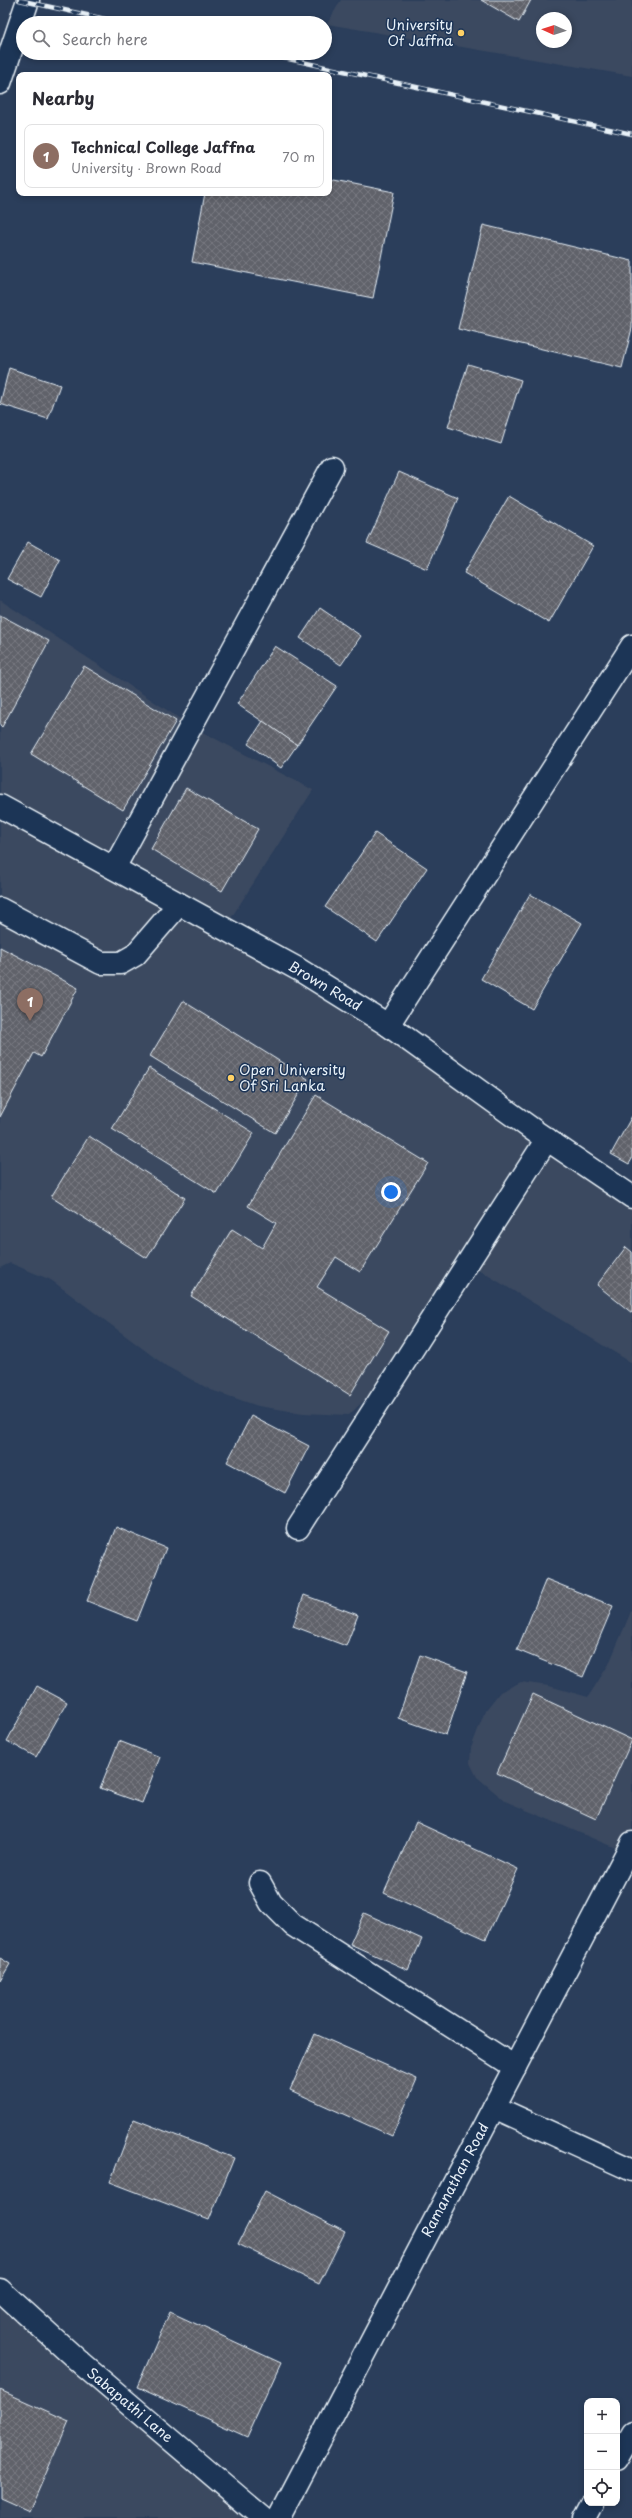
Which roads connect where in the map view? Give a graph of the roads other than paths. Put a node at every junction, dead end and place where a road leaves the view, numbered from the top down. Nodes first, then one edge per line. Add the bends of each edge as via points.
1 (28, 0) edge
2 (23, 16) edge
3 (16, 36) edge
4 (0, 83) edge
5 (332, 467) dead end
6 (632, 646) edge
7 (0, 806) edge
8 (114, 868) junction
9 (179, 904) junction
10 (0, 909) edge
11 (388, 1025) junction
12 (547, 1139) junction
13 (632, 1197) edge
14 (298, 1528) dead end
15 (632, 1843) edge
16 (260, 1883) dead end
17 (515, 2067) junction
18 (494, 2107) junction
19 (632, 2170) edge
20 (0, 2290) edge
21 (632, 2433) edge
22 (620, 2454) edge
23 (590, 2506) edge
24 (263, 2518) edge
25 (279, 2518) edge
26 (584, 2518) edge

1 - 2 street
3 - 4 street
5 - 8 street
6 - 11 street
7 - 8 street, Brown Road
8 - 9 street, Brown Road
9 - 10 street via 135,955 121,963 101,963
9 - 11 street, Brown Road via 298,969
11 - 12 street, Brown Road
12 - 13 street, Brown Road
12 - 14 street
15 - 17 street, Ramanathan Road
16 - 17 street via 271,1903 293,1925
17 - 18 street, Ramanathan Road
18 - 19 street
18 - 25 street, Ramanathan Road
20 - 24 street, Sabapathi Lane via 83,2365
21 - 22 street
23 - 26 street

